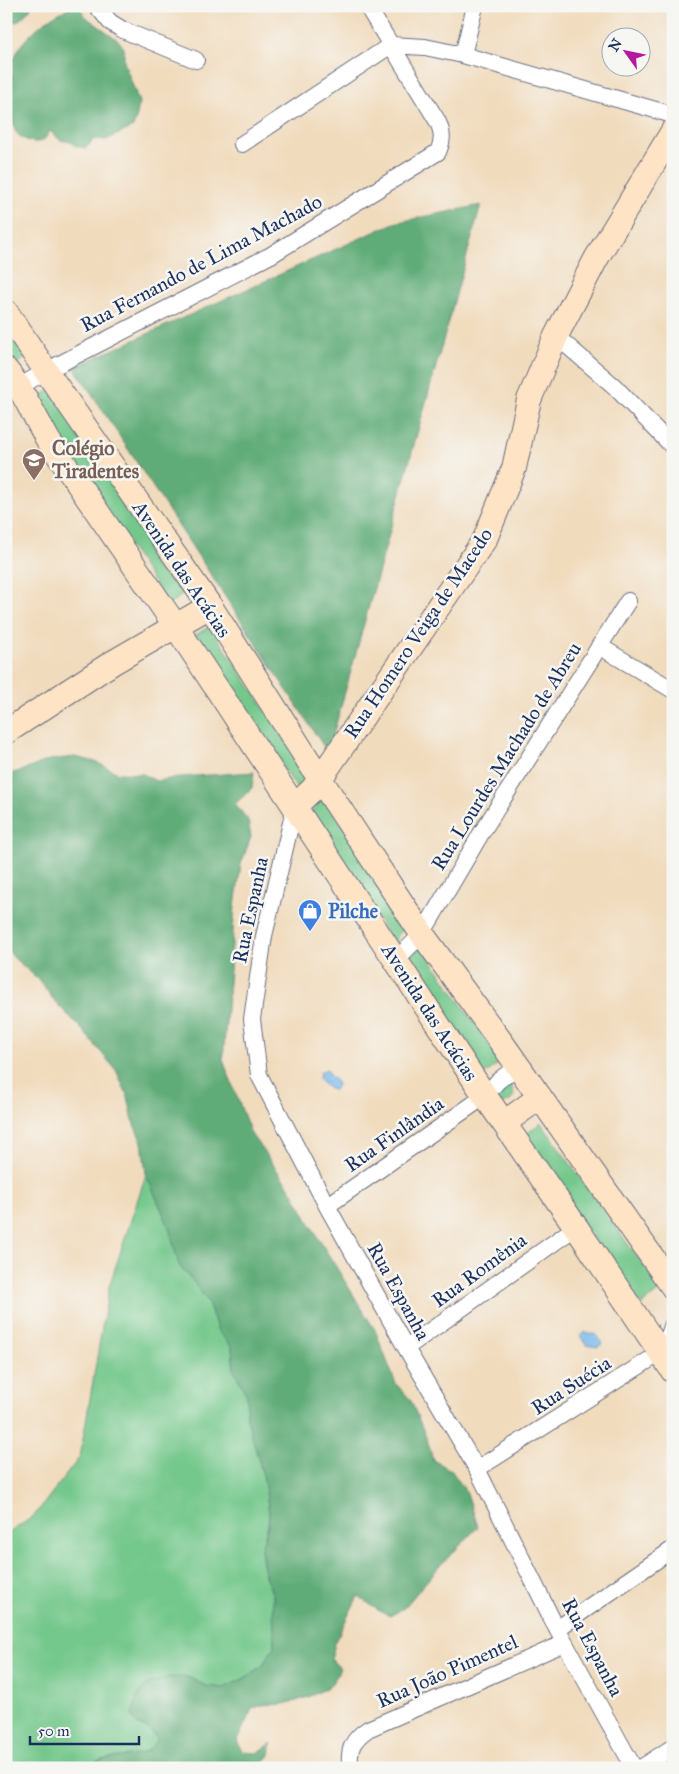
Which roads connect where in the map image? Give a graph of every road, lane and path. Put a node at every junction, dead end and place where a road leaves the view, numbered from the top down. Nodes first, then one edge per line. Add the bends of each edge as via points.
1 (97, 6) edge
2 (367, 6) edge
3 (475, 6) edge
4 (391, 45) junction
5 (463, 55) junction
6 (196, 60) dead end
7 (673, 115) edge
8 (673, 131) edge
9 (242, 144) dead end
10 (6, 312) edge
11 (556, 336) junction
12 (46, 371) junction
13 (12, 378) edge
14 (673, 447) edge
15 (628, 601) dead end
16 (192, 615) junction
17 (599, 646) junction
18 (673, 690) edge
19 (6, 732) edge
20 (317, 784) junction
21 (295, 806) junction
22 (422, 934) junction
23 (396, 960) junction
24 (518, 1066) junction
25 (484, 1096) junction
26 (540, 1097) junction
27 (504, 1123) junction
28 (328, 1206) junction
29 (576, 1227) junction
30 (673, 1288) edge
31 (673, 1324) edge
32 (406, 1348) junction
33 (667, 1362) edge
34 (477, 1469) junction
35 (673, 1549) edge
36 (561, 1636) junction
37 (673, 1747) edge
38 (351, 1768) edge
39 (634, 1768) edge
40 (641, 1768) edge

1 - 6 street via 110,22 123,30
2 - 4 street, Rua Fernando de Lima Machado
3 - 5 street
4 - 5 street via 425,47
4 - 9 street
4 - 12 street, Rua Fernando de Lima Machado via 442,133 443,142 438,152 270,255
5 - 7 street
8 - 11 street, Rua Homero Veiga de Macedo via 596,259
10 - 12 street, Avenida das Acácias
11 - 14 street via 614,386
11 - 20 street, Rua Homero Veiga de Macedo via 529,400 514,468 484,539
12 - 13 street, Rua Fernando de Lima Machado
12 - 16 street, Avenida das Acácias
13 - 16 street, Avenida das Acácias via 48,440
15 - 17 street, Rua Lourdes Machado de Abreu
16 - 19 street
16 - 20 street, Avenida das Acácias
16 - 21 street, Avenida das Acácias
17 - 18 street
17 - 22 street, Rua Lourdes Machado de Abreu
20 - 21 street, Rua Homero Veiga de Macedo
20 - 22 street, Avenida das Acácias
21 - 23 street, Avenida das Acácias
21 - 28 street, Rua Espanha via 264,936 252,1019 259,1075
22 - 23 street, Rua Lourdes Machado de Abreu
22 - 24 street, Avenida das Acácias
23 - 25 street, Avenida das Acácias
24 - 25 street, Rua Finlândia
24 - 26 street, Avenida das Acácias
25 - 27 street, Avenida das Acácias
25 - 28 street, Rua Finlândia
26 - 27 street
26 - 30 street, Avenida das Acácias
27 - 29 street, Avenida das Acácias
28 - 32 street, Rua Espanha
29 - 32 street, Rua Romênia
29 - 33 street, Avenida das Acácias
31 - 33 street via 666,1344
32 - 34 street, Rua Espanha
33 - 34 street, Rua Suécia
34 - 36 street, Rua Espanha
35 - 36 street, Rua João Pimentel
36 - 38 street, Rua João Pimentel via 368,1729 351,1745
36 - 39 street, Rua Espanha
37 - 40 street

